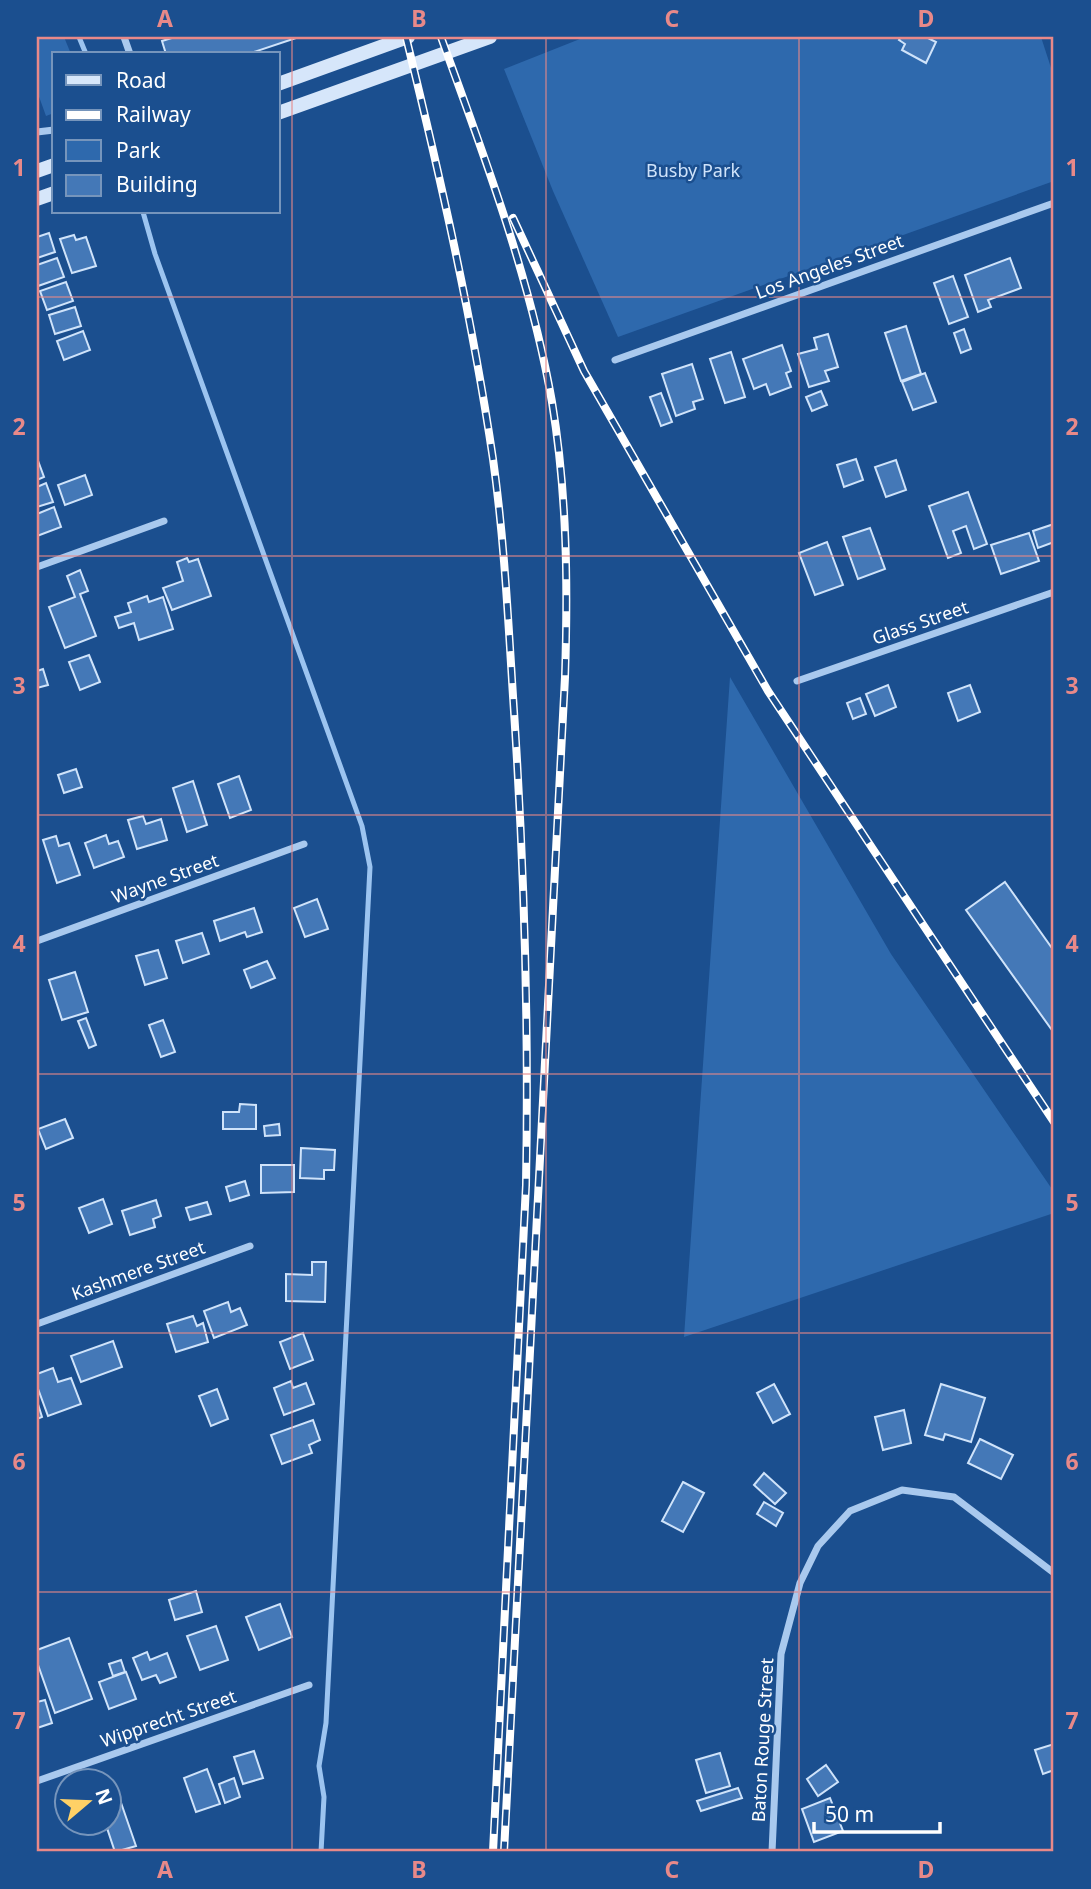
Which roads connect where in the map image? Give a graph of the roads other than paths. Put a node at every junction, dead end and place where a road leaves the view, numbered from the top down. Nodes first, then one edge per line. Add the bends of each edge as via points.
1 (408, 37) edge
2 (490, 37) edge
3 (280, 83) edge
4 (280, 112) edge
5 (1054, 203) edge
6 (615, 360) dead end
7 (164, 521) dead end
8 (37, 567) edge
9 (1054, 592) edge
10 (797, 681) dead end
11 (304, 844) dead end
12 (37, 941) edge
13 (250, 1246) dead end
14 (37, 1324) edge
15 (1054, 1573) edge
16 (309, 1685) dead end
17 (37, 1781) edge
18 (772, 1852) edge

1 - 3 main road
2 - 4 main road
5 - 6 street, Los Angeles Street
7 - 8 street
9 - 10 street, Glass Street
11 - 12 street, Wayne Street
13 - 14 street, Kashmere Street
15 - 18 street, Baton Rouge Street via 954,1497 902,1490 850,1511 818,1546 800,1583 781,1654
16 - 17 street, Wipprecht Street

